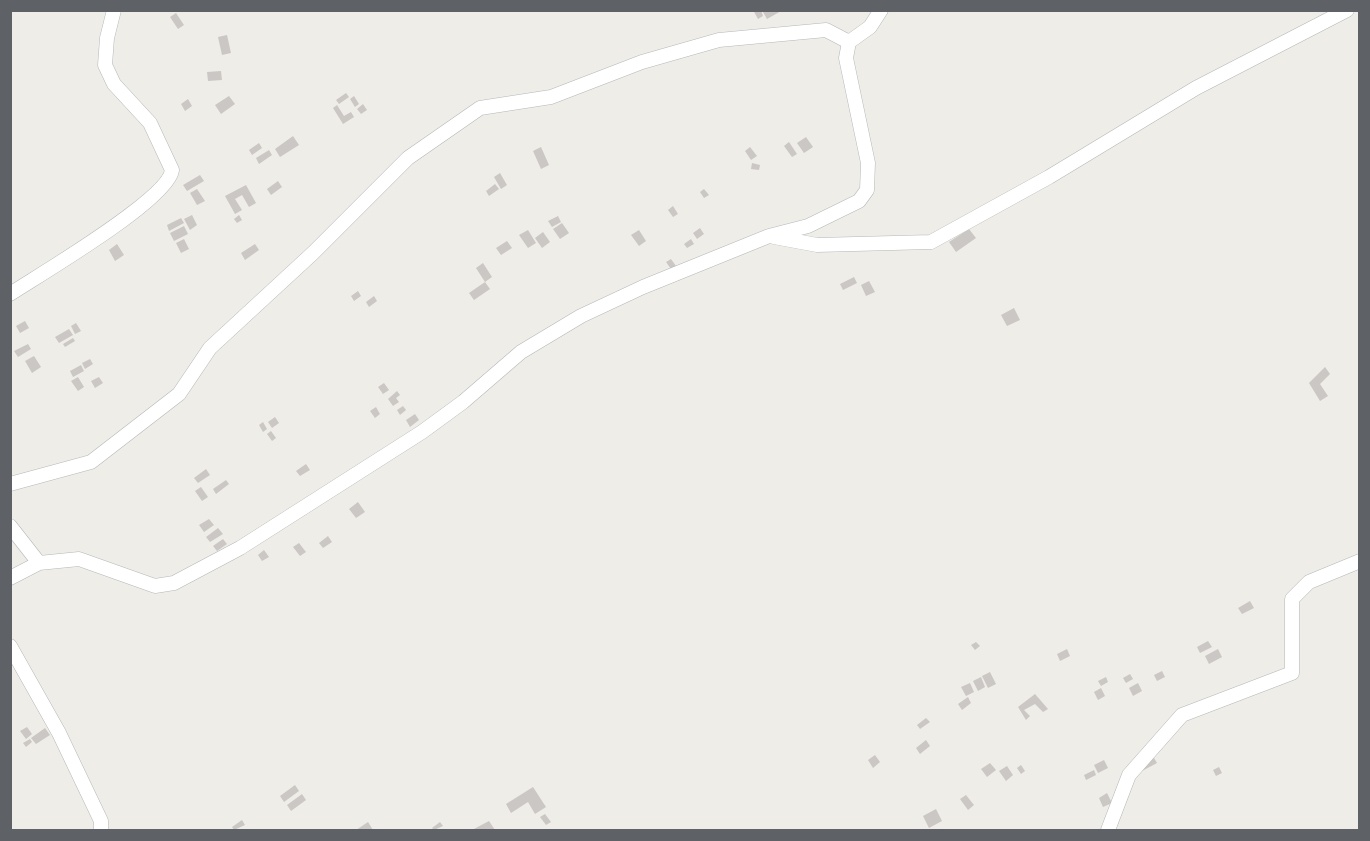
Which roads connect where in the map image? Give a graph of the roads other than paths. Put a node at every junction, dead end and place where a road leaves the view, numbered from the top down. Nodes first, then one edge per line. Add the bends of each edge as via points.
1 (114, 10) edge
2 (880, 10) edge
3 (1347, 10) edge
4 (849, 42) junction
5 (769, 236) junction
6 (10, 294) edge
7 (10, 483) edge
8 (10, 526) edge
9 (1359, 561) edge
10 (39, 563) junction
11 (10, 578) edge
12 (10, 646) edge
13 (101, 831) edge
14 (1108, 831) edge

1 - 6 street via 105,65 114,84 150,123 172,170 171,176 131,215
2 - 4 street via 870,27
3 - 5 street via 1196,88 1049,177 931,242 817,245
4 - 5 street via 846,58 868,163 867,190 859,201 836,213 808,226
4 - 7 street via 826,30 719,40 642,62 550,97 480,108 408,158 210,348 179,394 91,462
5 - 10 street via 581,316 521,352 422,432 240,548 174,583 155,586 79,560
8 - 10 street
9 - 14 street via 1309,582 1292,600 1292,673 1182,715 1129,775
10 - 11 street
12 - 13 street via 59,733 101,821

